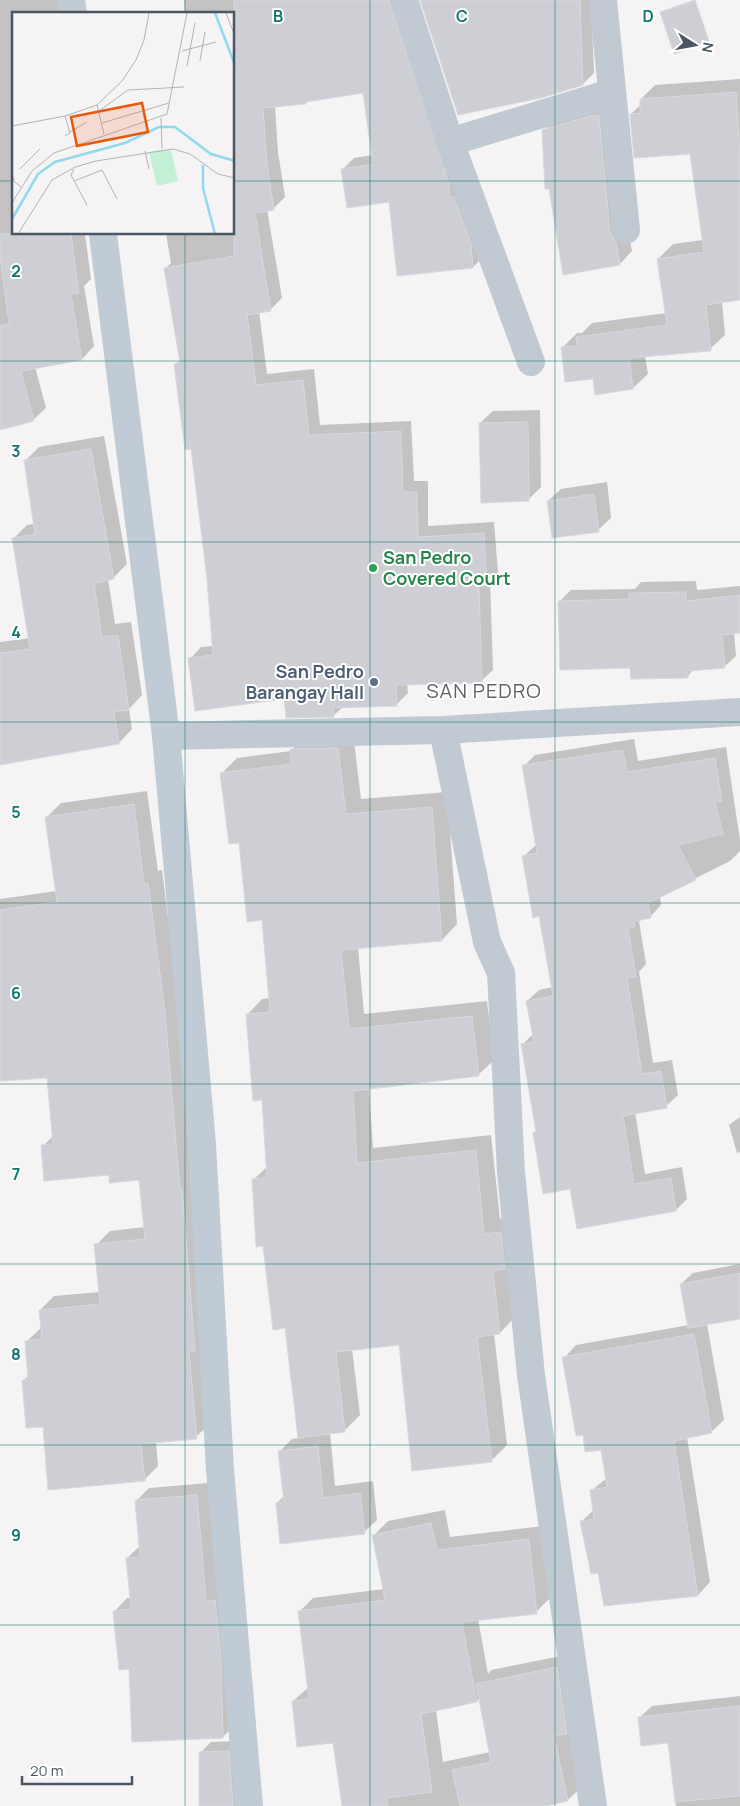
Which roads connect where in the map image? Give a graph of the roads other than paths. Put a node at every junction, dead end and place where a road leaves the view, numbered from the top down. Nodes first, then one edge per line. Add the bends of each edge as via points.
1 (404, 0) edge
2 (603, 0) edge
3 (611, 93) junction
4 (450, 142) junction
5 (626, 230) dead end
6 (104, 235) edge
7 (531, 362) dead end
8 (740, 712) edge
9 (444, 730) junction
10 (166, 736) junction
11 (249, 1806) edge
12 (593, 1806) edge

1 - 4 street
2 - 3 street
3 - 4 street
3 - 5 street
4 - 7 street
6 - 10 main road
8 - 9 street
9 - 10 street
9 - 12 street via 488,942 501,973 511,1172 531,1375
10 - 11 main road via 202,1144 220,1470

